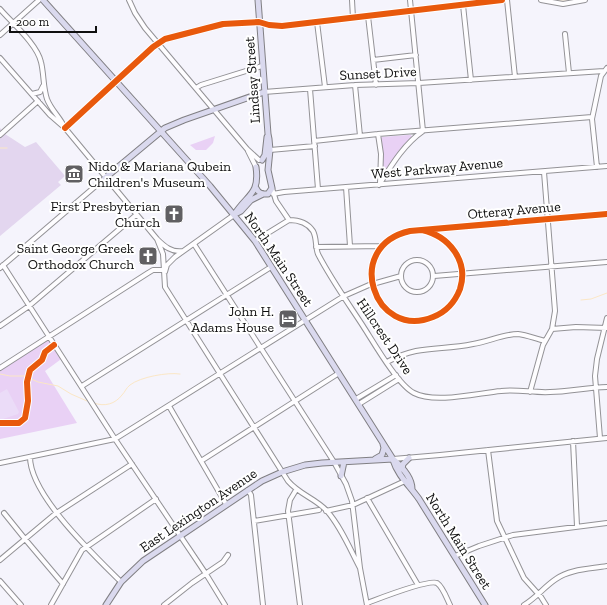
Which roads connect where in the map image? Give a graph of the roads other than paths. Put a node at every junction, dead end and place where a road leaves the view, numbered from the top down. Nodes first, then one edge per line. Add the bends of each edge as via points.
1 (39, 0) edge
2 (43, 0) edge
3 (129, 0) edge
4 (258, 0) edge
5 (352, 0) edge
6 (410, 0) edge
7 (502, 0) edge
8 (507, 0) edge
9 (541, 0) edge
10 (584, 0) edge
11 (462, 4) junction
12 (0, 9) edge
13 (412, 11) junction
14 (368, 16) junction
15 (353, 18) junction
16 (260, 22) junction
17 (317, 22) junction
18 (13, 23) junction
19 (565, 34) dead end
20 (0, 35) edge
21 (159, 43) junction
22 (416, 55) junction
23 (0, 58) edge
24 (373, 60) junction
25 (262, 66) junction
26 (606, 70) edge
27 (569, 73) junction
28 (515, 77) junction
29 (471, 80) junction
30 (116, 81) junction
31 (43, 82) junction
32 (419, 83) junction
33 (355, 85) junction
34 (376, 85) junction
35 (196, 88) junction
36 (325, 88) junction
37 (310, 89) junction
38 (264, 92) junction
39 (32, 94) junction
40 (38, 101) junction
41 (214, 110) junction
42 (592, 117) junction
43 (0, 127) edge
44 (65, 128) junction
45 (4, 131) junction
46 (160, 131) junction
47 (423, 131) junction
48 (268, 134) junction
49 (378, 134) junction
50 (0, 135) edge
51 (360, 136) junction
52 (314, 143) junction
53 (247, 149) junction
54 (270, 150) junction
55 (261, 160) junction
56 (268, 164) junction
57 (256, 166) junction
58 (607, 166) edge
59 (596, 167) junction
60 (544, 172) junction
61 (105, 178) junction
62 (379, 185) junction
63 (346, 187) junction
64 (256, 188) junction
65 (318, 189) junction
66 (273, 191) junction
67 (266, 194) junction
68 (136, 214) junction
69 (607, 214) edge
70 (234, 215) junction
71 (547, 219) junction
72 (289, 220) junction
73 (445, 228) junction
74 (422, 230) junction
75 (443, 238) junction
76 (157, 239) junction
77 (255, 241) junction
78 (194, 244) junction
79 (350, 246) junction
80 (382, 246) junction
81 (316, 247) junction
82 (183, 251) junction
83 (607, 262) edge
84 (2, 266) edge
85 (552, 266) junction
86 (271, 267) junction
87 (164, 270) junction
88 (462, 274) junction
89 (164, 276) junction
90 (401, 276) junction
91 (434, 276) junction
92 (372, 284) junction
93 (227, 295) junction
94 (344, 296) junction
95 (29, 306) junction
96 (607, 318) edge
97 (305, 319) junction
98 (186, 321) junction
99 (0, 326) edge
100 (606, 327) edge
101 (552, 329) junction
102 (49, 335) junction
103 (545, 341) junction
104 (260, 347) junction
105 (387, 362) junction
106 (0, 368) edge
107 (220, 373) junction
108 (339, 373) junction
109 (396, 375) junction
110 (399, 379) junction
111 (82, 386) junction
112 (596, 387) junction
113 (607, 387) edge
114 (530, 392) junction
115 (294, 401) junction
116 (357, 402) junction
117 (169, 406) junction
118 (254, 427) junction
119 (600, 438) junction
120 (607, 438) edge
121 (115, 439) junction
122 (574, 441) junction
123 (383, 443) junction
124 (488, 450) junction
125 (30, 457) junction
126 (409, 458) junction
127 (393, 459) junction
128 (374, 460) junction
129 (201, 461) junction
130 (334, 462) junction
131 (344, 462) junction
132 (0, 463) edge
133 (132, 464) junction
134 (402, 469) junction
135 (282, 472) junction
136 (341, 476) junction
137 (405, 481) junction
138 (412, 489) junction
139 (248, 490) junction
140 (296, 490) junction
141 (367, 498) junction
142 (156, 499) junction
143 (226, 504) junction
144 (353, 505) junction
145 (319, 510) dead end
146 (326, 511) junction
147 (4, 513) dead end
148 (57, 513) junction
149 (289, 515) junction
150 (254, 521) junction
151 (607, 523) edge
152 (577, 526) junction
153 (180, 535) junction
154 (504, 537) junction
155 (25, 539) junction
156 (348, 545) junction
157 (86, 547) junction
158 (358, 550) junction
159 (228, 555) dead end
160 (455, 556) junction
161 (0, 560) edge
162 (607, 566) edge
163 (360, 568) junction
164 (206, 574) junction
165 (0, 581) edge
166 (121, 582) junction
167 (63, 584) junction
168 (418, 585) junction
169 (538, 595) junction
170 (367, 604) edge
171 (21, 605) edge
172 (51, 605) edge
173 (106, 605) edge
174 (164, 605) edge
175 (225, 605) edge
176 (263, 605) edge
177 (300, 605) edge
178 (450, 605) edge
179 (485, 605) edge
180 (524, 605) edge
181 (546, 605) edge

1 - 18 street
2 - 30 main road, North Main Street
3 - 21 street via 140,22
4 - 16 main road, Lindsay Street
5 - 15 street
6 - 13 street
7 - 11 street
8 - 28 street
9 - 10 street via 563,4
11 - 13 street
11 - 29 street
12 - 18 street
13 - 14 street
13 - 22 street
14 - 15 street
14 - 24 street
15 - 17 street
16 - 17 street via 282,26
16 - 21 street via 223,24 165,39
16 - 25 main road, Lindsay Street
17 - 36 street
18 - 20 street
18 - 31 street via 38,54
19 - 27 street
21 - 30 street
21 - 35 street
22 - 24 street
22 - 32 street
23 - 39 street
24 - 34 street
25 - 35 street
25 - 38 main road, Lindsay Street
26 - 27 street, Sunset Drive
26 - 42 street via 601,76
27 - 28 street, Sunset Drive
28 - 29 street, Sunset Drive
29 - 32 street, Sunset Drive
30 - 44 street
30 - 46 main road, North Main Street
31 - 39 street via 42,91
31 - 44 street via 49,104
32 - 34 street, Sunset Drive
32 - 47 street
33 - 34 street, Sunset Drive
33 - 36 street, Sunset Drive
33 - 51 street
35 - 41 street
36 - 37 street, Sunset Drive
37 - 38 street, Sunset Drive
37 - 52 street
38 - 41 main road, Sunset Drive
38 - 48 main road, Lindsay Street
39 - 40 street
40 - 44 street
40 - 45 street
41 - 46 main road, Sunset Drive
41 - 53 street
42 - 47 street
42 - 59 street
43 - 45 street
44 - 61 street
45 - 50 street
46 - 61 main road, Sunset Drive
46 - 70 main road, North Main Street
47 - 49 street
47 - 62 street via 411,140
48 - 54 main road, Lindsay Street
48 - 55 main road, Lindsay Street via 265,155
49 - 51 street
49 - 62 street via 381,154
51 - 52 street
52 - 54 street
52 - 65 street
53 - 55 street
53 - 57 street
54 - 56 main road, Lindsay Street
55 - 56 main road
55 - 57 main road, Lindsay Street
56 - 66 main road via 268,176
57 - 64 main road
58 - 59 street, West Parkway Avenue
59 - 60 street, West Parkway Avenue
60 - 62 street, West Parkway Avenue
60 - 71 street
61 - 68 street
61 - 84 street
62 - 63 street, West Parkway Avenue
63 - 65 street, West Parkway Avenue
63 - 79 street
64 - 67 main road via 258,192
64 - 70 main road
65 - 66 street, West Parkway Avenue
66 - 67 main road
66 - 72 street via 276,201
67 - 70 main road via 250,200
68 - 76 street
68 - 95 street
69 - 71 street, Otteray Avenue
70 - 77 main road, North Main Street
70 - 78 street
71 - 73 street, Otteray Avenue
71 - 85 street
72 - 77 street
72 - 81 street, Hillcrest Drive via 300,221 309,226 315,235
73 - 74 street, Otteray Avenue
73 - 75 street
74 - 75 street
74 - 80 street, Otteray Avenue via 403,232
75 - 88 street via 456,254
76 - 82 street via 169,249
76 - 87 street via 163,254
77 - 86 main road, North Main Street
78 - 82 street
78 - 93 street
79 - 80 street
79 - 81 street
80 - 92 street via 373,264
81 - 94 street, Hillcrest Drive via 321,260
82 - 89 street via 167,265
83 - 85 street
84 - 95 street
85 - 88 street
85 - 101 street via 555,312
86 - 93 street
86 - 97 main road, North Main Street
87 - 89 street
87 - 102 street via 153,270
88 - 91 street
88 - 92 street via 459,290 452,304 439,314 424,320 408,320 388,311 378,299
89 - 98 street via 165,287
90 - 91 street via 407,288 415,292 428,288
90 - 91 street via 407,263 417,260 427,262
90 - 92 street
92 - 94 street
93 - 98 street
93 - 104 street
94 - 97 street
94 - 105 street, Hillcrest Drive
95 - 99 street
95 - 102 street
96 - 100 street
97 - 104 street
97 - 108 main road, North Main Street
98 - 107 street
98 - 111 street
100 - 101 street
100 - 112 street via 596,364
101 - 103 street
102 - 106 street
102 - 111 street
103 - 105 street via 515,334 474,344 411,351
103 - 114 street
104 - 107 street
104 - 115 street
105 - 109 street, Hillcrest Drive
107 - 117 street
107 - 118 street
108 - 115 street
108 - 116 main road, North Main Street
109 - 110 street, Hillcrest Drive
109 - 116 street
110 - 114 street, Hillcrest Drive via 414,393 429,398 508,390
110 - 116 street
111 - 121 street
112 - 113 street, Hillcrest Drive
112 - 114 street, Hillcrest Drive
112 - 119 street
115 - 118 street
115 - 130 street
116 - 123 main road, North Main Street
117 - 121 street
117 - 129 street
118 - 129 street
118 - 135 street
119 - 120 street
119 - 122 street
121 - 125 street
121 - 133 street
122 - 124 street
122 - 152 street
123 - 127 main road, North Main Street
123 - 128 main road via 382,455
124 - 126 street
124 - 154 street via 497,521
125 - 132 street
125 - 148 street via 38,484
126 - 127 street
126 - 134 main road
127 - 128 main road, East Lexington Avenue
127 - 134 main road, North Main Street
127 - 137 main road, North Main Street
128 - 131 main road, East Lexington Avenue
129 - 143 street
130 - 131 main road, East Lexington Avenue
130 - 135 main road, East Lexington Avenue
130 - 136 street
131 - 136 main road
133 - 142 street
133 - 148 street
134 - 138 main road, North Main Street via 412,484
135 - 139 main road, East Lexington Avenue
135 - 140 street
136 - 144 street
137 - 138 main road, North Main Street
137 - 141 street
138 - 160 main road, North Main Street
139 - 143 main road, East Lexington Avenue
139 - 150 street
140 - 146 street
140 - 149 street via 290,500
141 - 144 street
141 - 168 street
142 - 153 street
142 - 157 street
143 - 153 main road, East Lexington Avenue
144 - 146 street
144 - 158 street
145 - 149 street
146 - 156 street
147 - 155 street
148 - 155 street
148 - 157 street
149 - 150 street
149 - 177 street
150 - 176 street
151 - 152 street
152 - 154 street
153 - 164 street
153 - 166 main road, East Lexington Avenue via 143,561
154 - 160 street
154 - 169 street via 524,578
155 - 161 street
155 - 167 street
156 - 158 street via 353,550
156 - 163 street
157 - 166 street
157 - 167 street
158 - 163 street
159 - 164 street via 223,562
160 - 179 main road, North Main Street
162 - 169 street via 566,573 550,583
163 - 170 street
164 - 174 street
164 - 175 street
165 - 171 street
166 - 173 main road, East Lexington Avenue
167 - 172 street
168 - 170 street
168 - 178 street via 437,583
169 - 180 street
169 - 181 street

